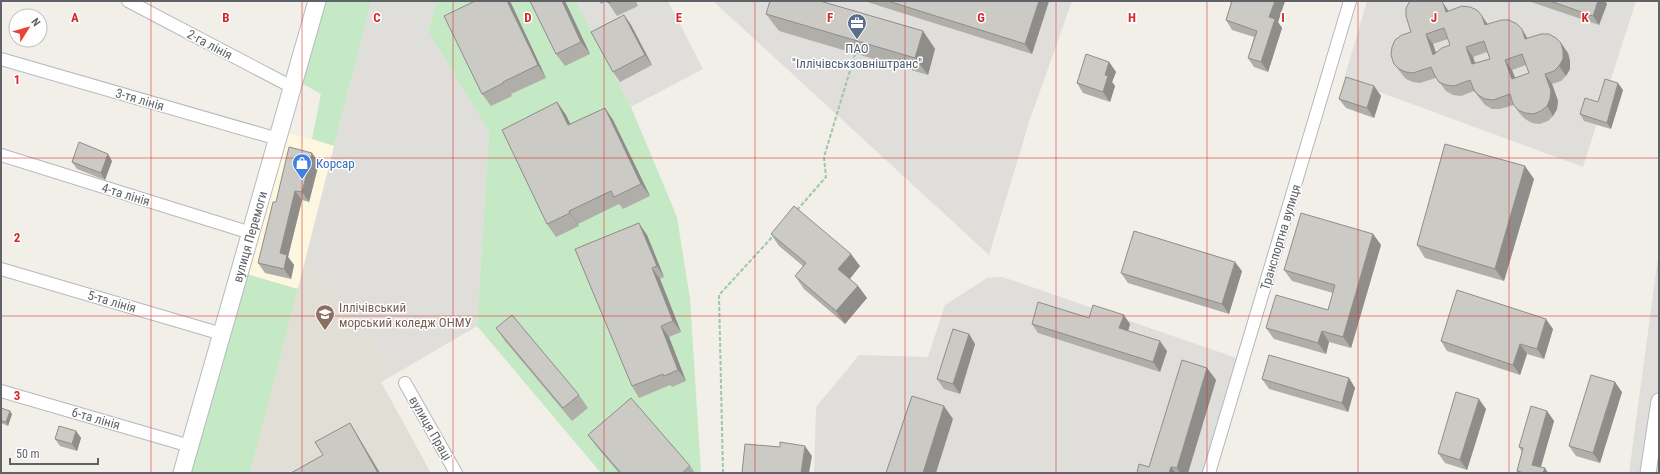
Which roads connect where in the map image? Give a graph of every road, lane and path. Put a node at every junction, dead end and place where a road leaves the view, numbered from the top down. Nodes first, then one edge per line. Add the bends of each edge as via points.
1 (128, 1) edge
2 (317, 1) edge
3 (1350, 1) edge
4 (855, 54) edge
5 (1, 59) edge
6 (292, 87) junction
7 (278, 140) junction
8 (1, 155) edge
9 (794, 212) edge
10 (778, 230) edge
11 (251, 233) junction
12 (1, 269) edge
13 (222, 334) junction
14 (405, 383) dead end
15 (1, 391) edge
16 (1659, 401) edge
17 (190, 446) junction
18 (182, 473) edge
19 (456, 473) edge
20 (723, 473) edge
21 (1209, 473) edge
22 (1648, 473) edge

1 - 6 street, 2-га лінія
2 - 6 main road, вулиця Перемоги
3 - 21 street, Транспортна вулиця
4 - 9 path via 824,157 826,177
5 - 7 street, 3-тя лінія
6 - 7 main road, вулиця Перемоги
7 - 11 main road, вулиця Перемоги
8 - 11 street, 4-та лінія
10 - 20 path via 719,295
11 - 13 main road, вулиця Перемоги
12 - 13 street, 5-та лінія
13 - 17 main road, вулиця Перемоги
14 - 19 street, вулиця Праці
15 - 17 street, 6-та лінія
16 - 22 street
17 - 18 main road, вулиця Перемоги

